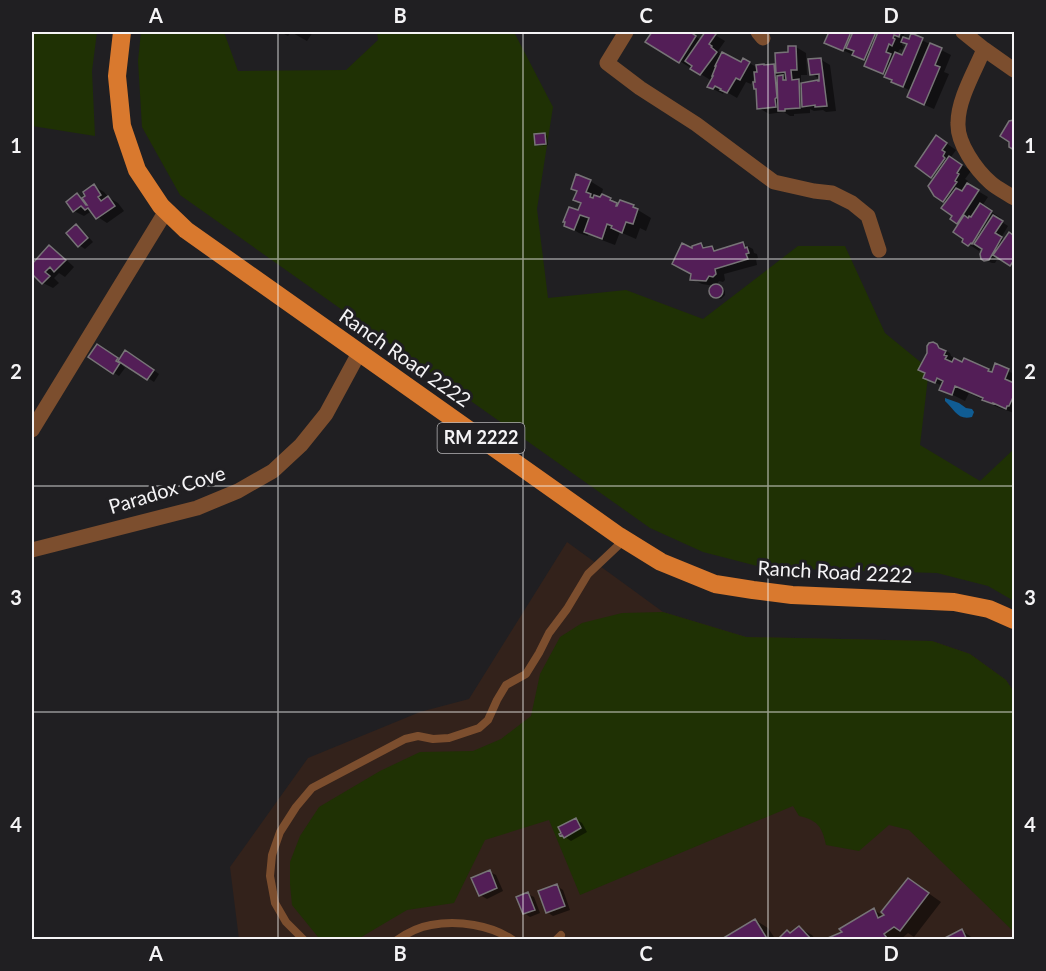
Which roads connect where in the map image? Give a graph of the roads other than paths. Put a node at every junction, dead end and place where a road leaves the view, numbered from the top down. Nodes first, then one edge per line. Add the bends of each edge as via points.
1 (122, 32) edge
2 (626, 32) edge
3 (963, 32) edge
4 (984, 49) junction
5 (1014, 70) edge
6 (1014, 198) edge
7 (166, 211) junction
8 (879, 250) dead end
9 (359, 353) junction
10 (32, 430) edge
11 (625, 539) junction
12 (32, 550) edge
13 (1014, 620) edge
14 (304, 939) edge
15 (397, 939) edge
16 (513, 939) edge

1 - 7 main road, Ranch Road 2222 / RM 2222 via 117,76 122,126 137,170
2 - 8 street via 607,63 774,182 832,193 852,203 868,216
3 - 4 street
4 - 5 street
4 - 6 street via 962,100 957,124 973,164 991,183
7 - 9 main road, Ranch Road 2222 / RM 2222 via 186,230
7 - 10 street
9 - 11 main road, Ranch Road 2222 / RM 2222
9 - 12 street, Paradox Cove via 326,414 273,471 197,508
11 - 13 main road, Ranch Road 2222 / RM 2222 via 661,562 715,584 792,595 954,602 989,609
11 - 14 lane via 588,574 526,674 506,685 488,720 479,728 449,738 405,739 312,788 296,807 280,832 270,876 275,903 286,922
15 - 16 lane via 431,924 459,923 504,933

